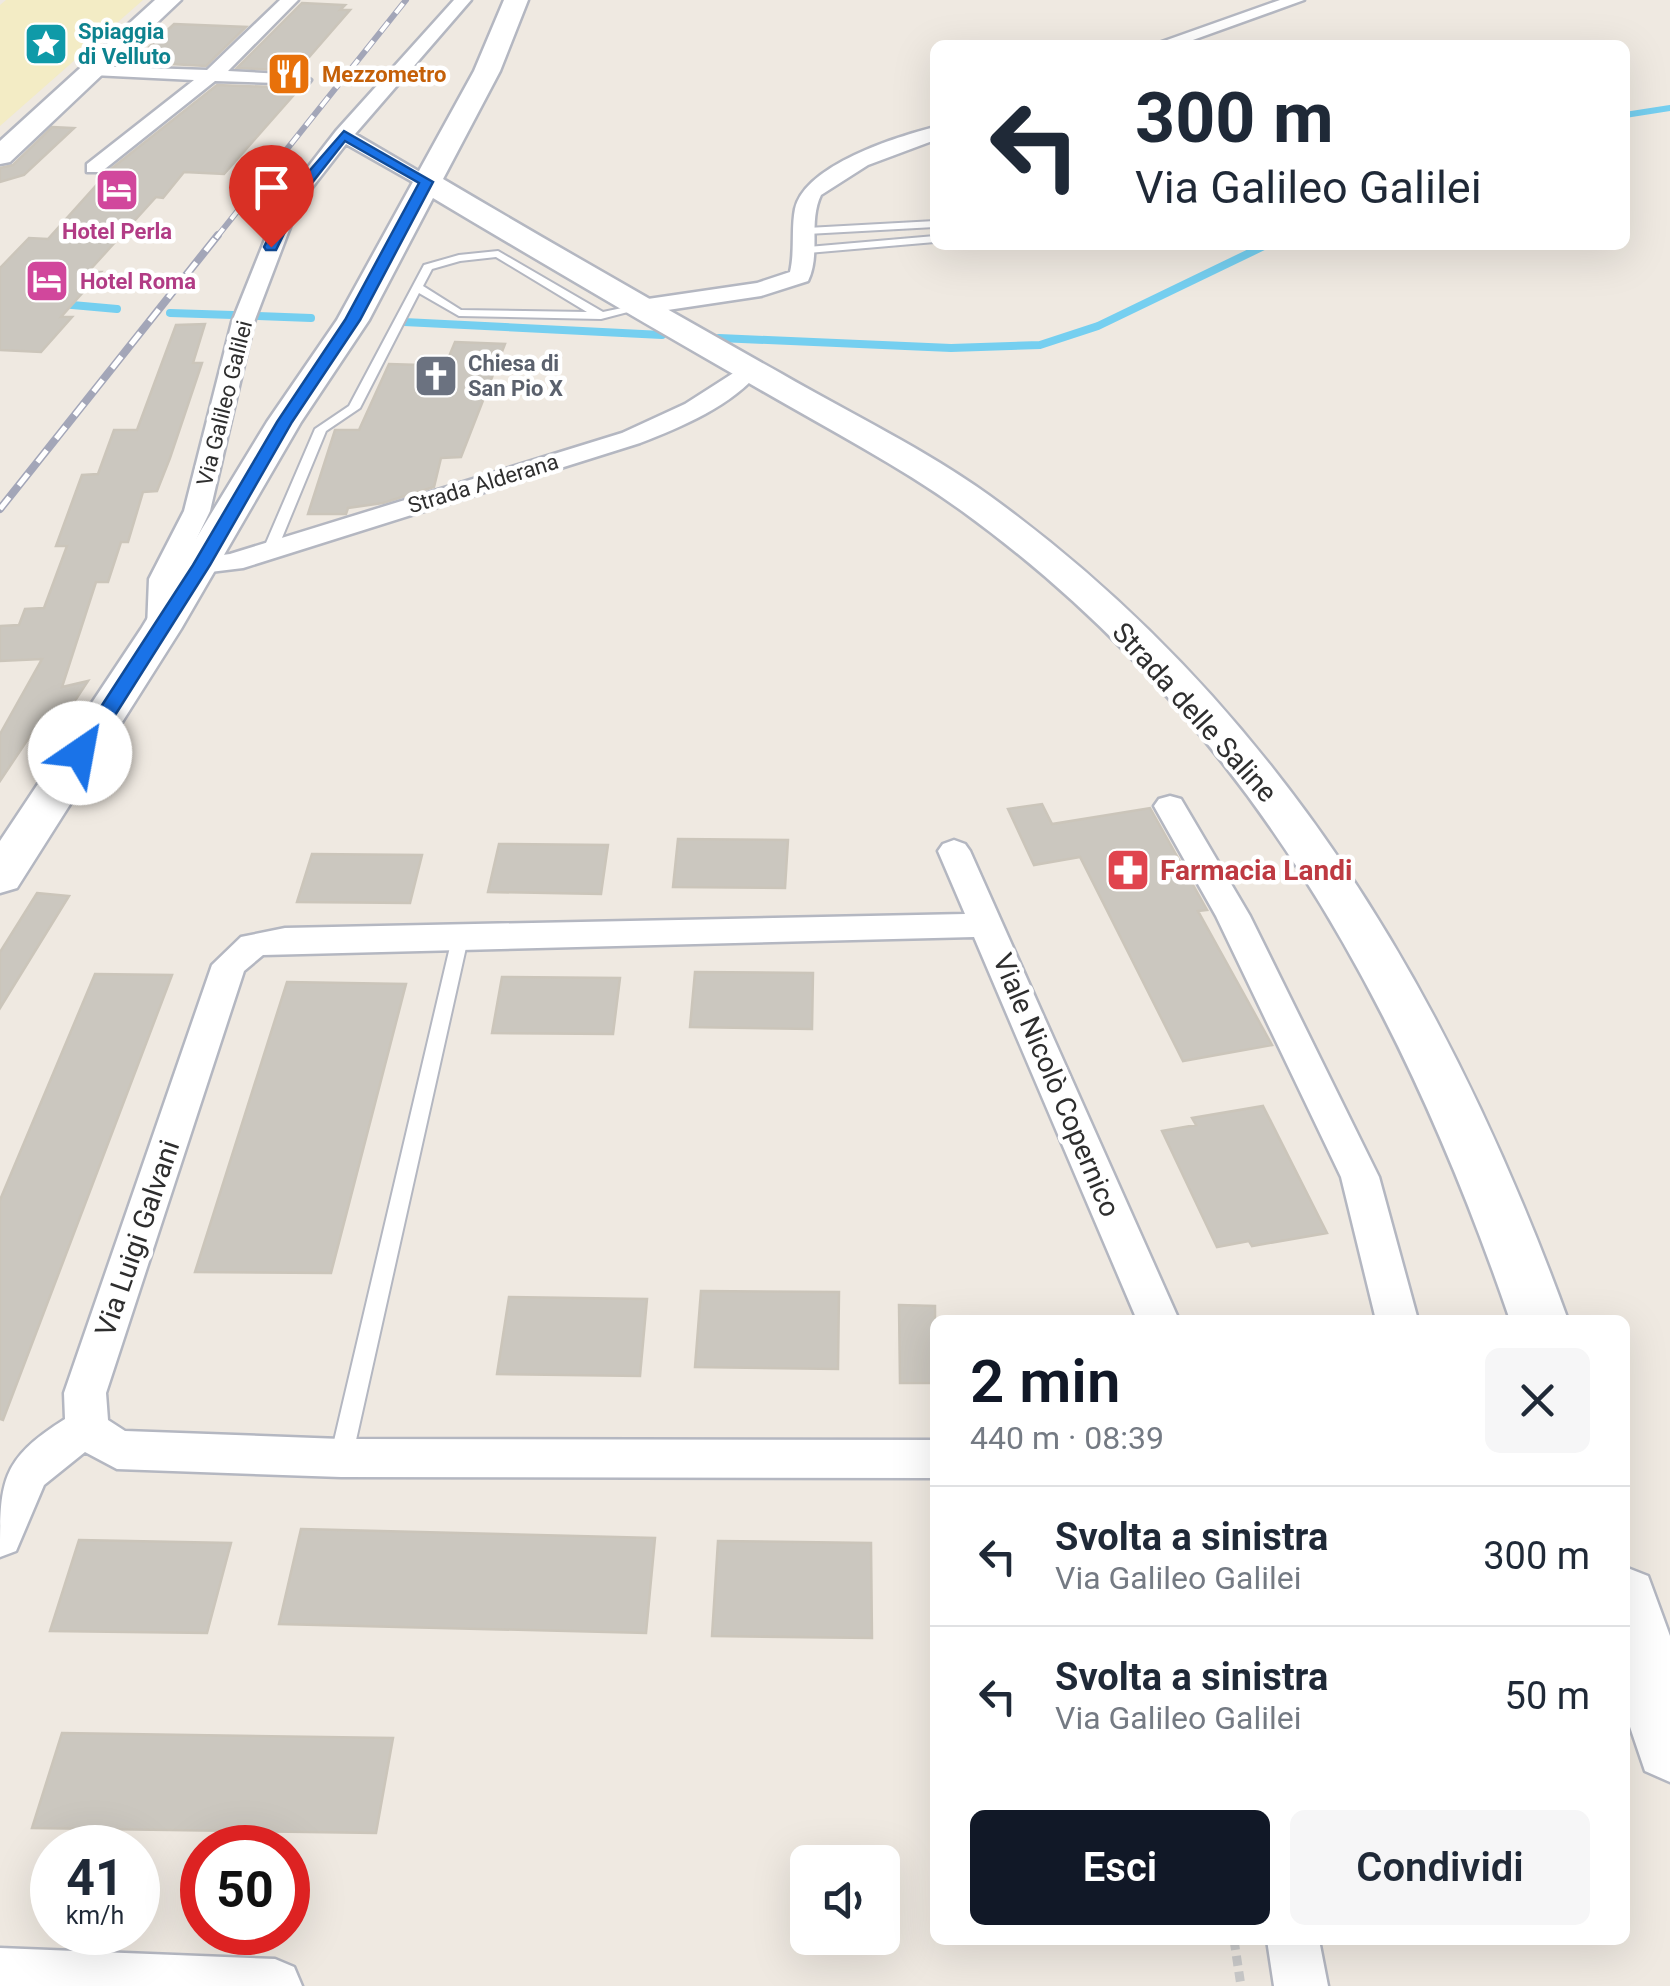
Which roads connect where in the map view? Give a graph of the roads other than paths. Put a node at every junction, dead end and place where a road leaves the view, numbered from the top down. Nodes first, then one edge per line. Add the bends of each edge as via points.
1 (170, 0) edge
2 (290, 0) edge
3 (463, 0) edge
4 (516, 0) edge
5 (1296, 0) edge
6 (1177, 40) edge
7 (93, 70) junction
8 (487, 71) junction
9 (208, 76) junction
10 (302, 80) dead end
11 (344, 135) junction
12 (930, 135) edge
13 (0, 156) edge
14 (94, 168) dead end
15 (426, 182) junction
16 (930, 225) edge
17 (930, 239) edge
18 (526, 240) junction
19 (807, 240) junction
20 (416, 287) junction
21 (621, 312) junction
22 (352, 320) junction
23 (750, 370) junction
24 (270, 550) junction
25 (202, 565) junction
26 (161, 629) junction
27 (1170, 806) dead end
28 (954, 851) dead end
29 (0, 877) edge
30 (988, 926) junction
31 (460, 934) junction
32 (1156, 1315) edge
33 (1396, 1315) edge
34 (1537, 1315) edge
35 (87, 1429) junction
36 (341, 1458) junction
37 (930, 1459) edge
38 (0, 1537) edge
39 (1630, 1614) edge
40 (1670, 1746) edge
41 (1294, 1945) edge
42 (0, 1976) edge
43 (275, 1986) edge
44 (1301, 1986) edge

1 - 7 street
2 - 9 street
3 - 11 street, Via Galileo Galilei
4 - 8 street, Via Galileo Galilei
5 - 6 street
7 - 9 street
7 - 13 street
8 - 15 street, Via Galileo Galilei
8 - 18 street, Strada delle Saline via 491,90 456,156 460,174
9 - 10 street
9 - 14 street
11 - 15 street
11 - 26 street, Via Galileo Galilei via 298,192 260,272 224,388 197,511 163,579
12 - 19 street via 819,184 806,206
15 - 18 street, Strada delle Saline
15 - 22 street, Via Galileo Galilei
16 - 19 lane
17 - 19 lane
18 - 21 street, Strada delle Saline
18 - 22 street, Strada delle Saline via 483,226 419,234 381,297
19 - 21 street via 800,276 788,282
20 - 21 lane via 459,314
20 - 21 lane via 428,267 498,254
20 - 24 lane via 354,408 321,429
21 - 23 street, Strada delle Saline
22 - 25 street, Via Galileo Galilei
23 - 24 street, Strada Alderana via 678,421
23 - 34 street, Strada delle Saline via 976,504 1063,572 1171,677 1275,800 1372,945 1456,1107
24 - 25 street, Strada Alderana
25 - 26 street, Via Galileo Galilei
26 - 29 street, Via Galileo Galilei
27 - 33 street via 1233,916 1360,1176
28 - 30 street, Viale Nicolò Copernico
30 - 31 street, Via Luigi Galvani
30 - 32 street, Viale Nicolò Copernico
31 - 35 street, Via Luigi Galvani via 286,940 253,945 229,965 85,1392
31 - 36 lane
35 - 36 street via 117,1450
35 - 38 street via 25,1470
36 - 37 street
39 - 40 street
41 - 44 street
42 - 43 street

